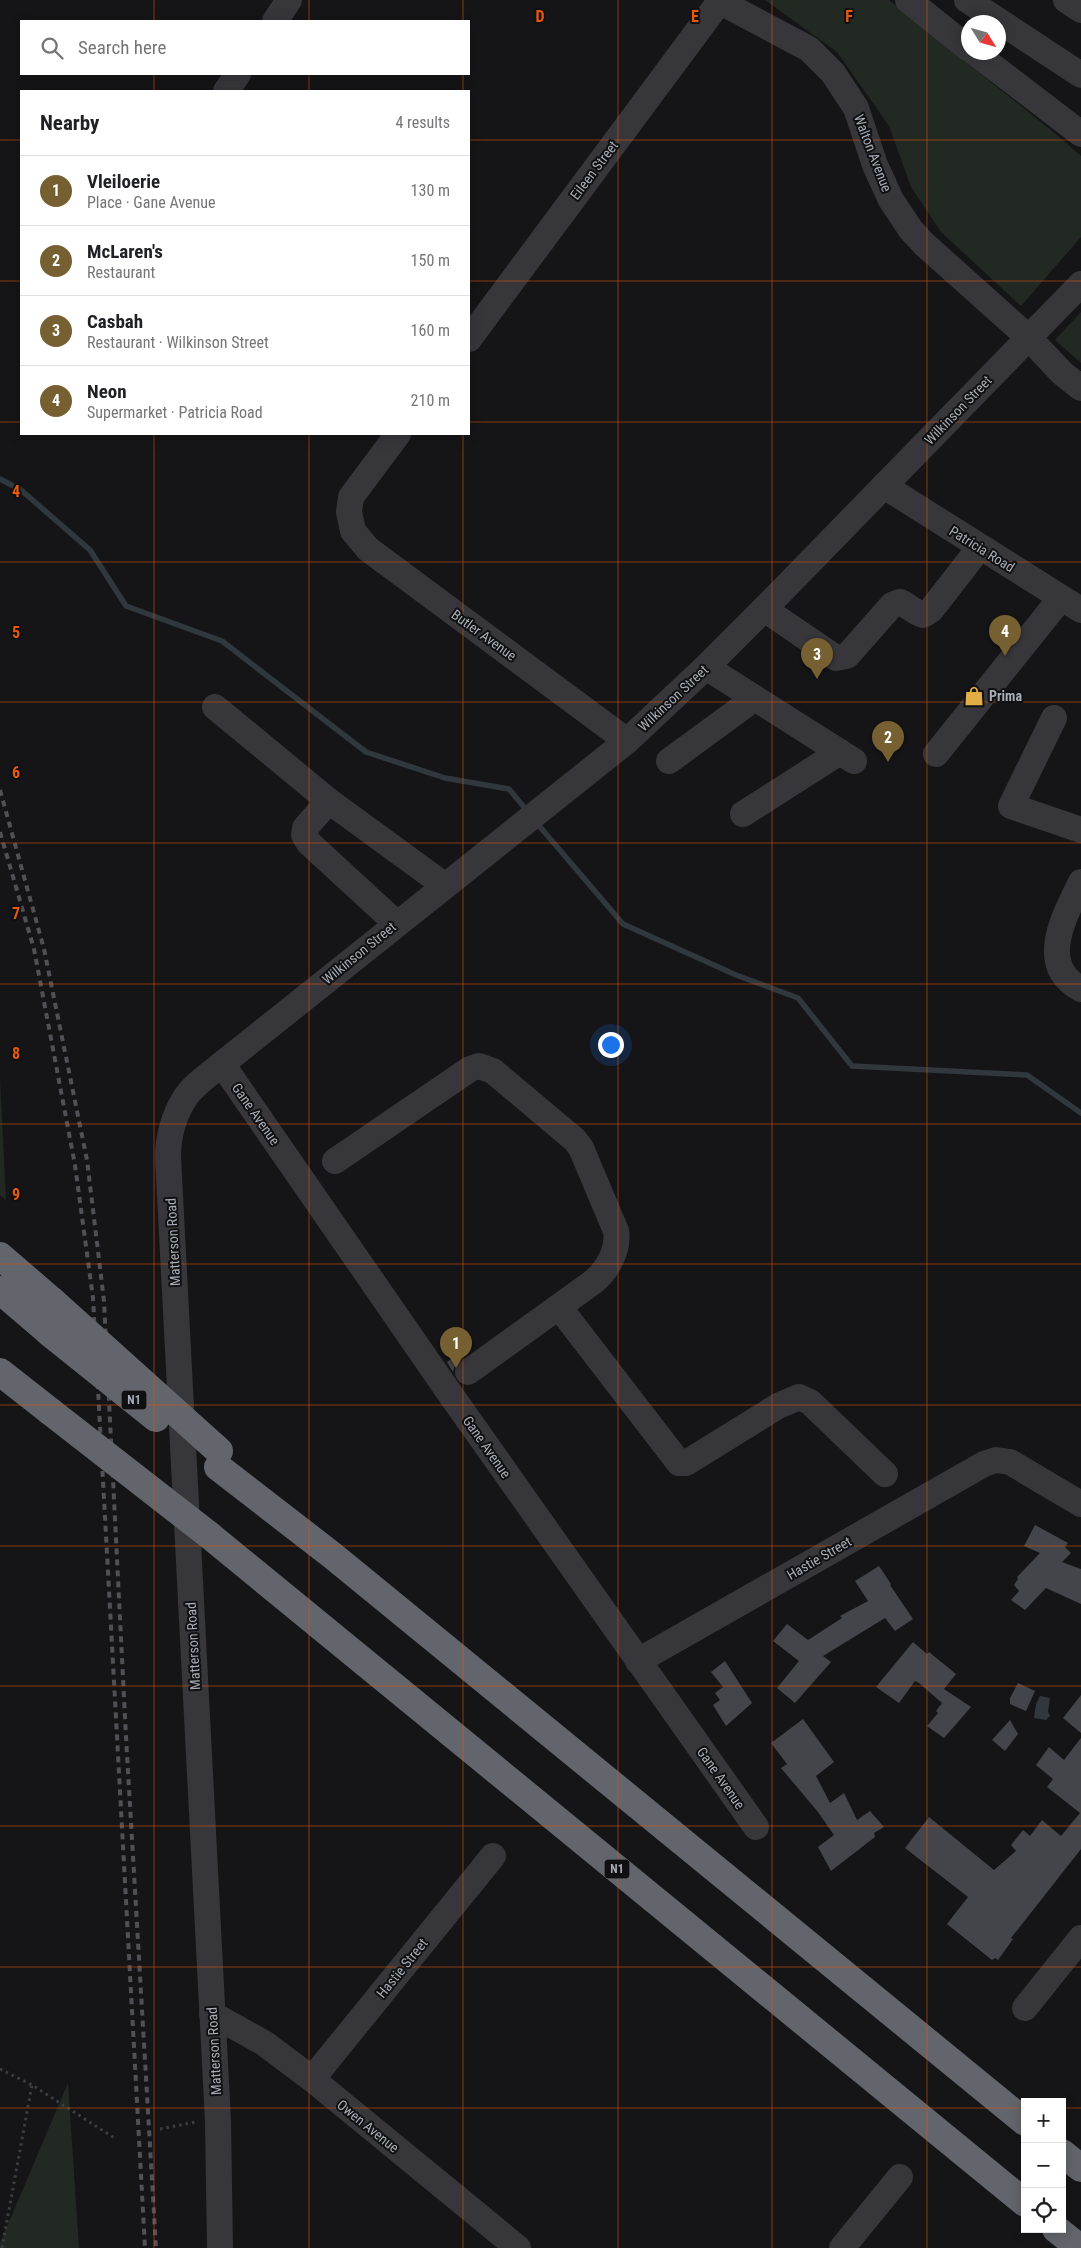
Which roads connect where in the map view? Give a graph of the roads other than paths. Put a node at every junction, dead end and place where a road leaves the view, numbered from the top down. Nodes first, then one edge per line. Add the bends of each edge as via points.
1 (290, 0) edge
2 (908, 0) edge
3 (968, 0) edge
4 (1066, 0) edge
5 (718, 1) edge
6 (1081, 10) edge
7 (276, 20) edge
8 (961, 42) edge
9 (984, 60) edge
10 (237, 75) edge
11 (1081, 75) edge
12 (227, 90) edge
13 (1081, 134) edge
14 (1081, 284) edge
15 (470, 337) edge
16 (1028, 338) junction
17 (1081, 388) edge
18 (397, 435) edge
19 (884, 486) junction
20 (980, 547) junction
21 (1071, 604) edge
22 (764, 609) junction
23 (706, 667) junction
24 (755, 698) junction
25 (215, 707) dead end
26 (1054, 718) dead end
27 (627, 741) junction
28 (936, 754) dead end
29 (669, 761) dead end
30 (329, 801) junction
31 (743, 814) dead end
32 (1081, 830) edge
33 (1081, 882) edge
34 (444, 886) junction
35 (396, 923) junction
36 (1081, 989) edge
37 (222, 1064) junction
38 (335, 1161) dead end
39 (0, 1256) edge
40 (0, 1290) edge
41 (559, 1307) junction
42 (0, 1372) edge
43 (457, 1380) junction
44 (218, 1459) junction
45 (884, 1474) dead end
46 (1081, 1504) edge
47 (638, 1662) junction
48 (756, 1827) dead end
49 (493, 1856) dead end
50 (1081, 1938) edge
51 (1025, 2008) dead end
52 (212, 2014) junction
53 (312, 2079) junction
54 (1021, 2119) edge
55 (1066, 2156) edge
56 (1081, 2168) edge
57 (900, 2177) dead end
58 (1021, 2201) edge
59 (1061, 2233) edge
60 (220, 2248) edge
61 (518, 2248) edge
62 (842, 2248) edge
63 (1080, 2248) edge

1 - 7 street
2 - 8 street
3 - 11 street
4 - 6 street
5 - 15 street, Eileen Street
5 - 16 street, Walton Avenue via 809,49 833,73 856,108 875,165 891,200 911,230
9 - 13 street
10 - 12 street
14 - 16 street, Wilkinson Street
16 - 17 street, Walton Avenue
16 - 19 street, Wilkinson Street
18 - 27 street, Butler Avenue via 351,497 348,506 350,522 358,540
19 - 20 street, Patricia Road
19 - 22 street, Wilkinson Street
20 - 21 street, Patricia Road
20 - 22 street via 932,610 923,615 900,602 892,605 848,656 836,658
21 - 28 street
22 - 23 street, Wilkinson Street
23 - 24 street
23 - 27 street, Wilkinson Street
24 - 29 street
24 - 31 street via 847,757
25 - 30 street
26 - 32 street via 1011,806
27 - 34 street, Wilkinson Street
30 - 34 street
30 - 35 street via 305,828 304,835
33 - 36 street via 1056,942 1058,960 1070,983
34 - 35 street, Wilkinson Street
35 - 37 street, Wilkinson Street
37 - 43 street, Gane Avenue
37 - 52 street, Matterson Road via 185,1098 168,1147
38 - 41 street via 470,1069 479,1066 489,1069 575,1140 616,1231 617,1242 602,1273
39 - 44 highway, bridge via 51,1300
40 - 44 highway, N1, bridge via 50,1333
41 - 43 street
41 - 45 street via 679,1463 686,1463 778,1406 799,1397 810,1402
42 - 58 highway, N1, bridge via 209,1535
43 - 47 street, Gane Avenue
44 - 54 highway, N1
46 - 47 street, Hastie Street via 1026,1471 1002,1460 990,1462
47 - 48 street, Gane Avenue
49 - 53 street, Hastie Street
50 - 51 street
52 - 53 street, Owen Avenue via 264,2043
52 - 60 street, Matterson Road
53 - 61 street, Owen Avenue
55 - 56 highway
57 - 62 street
59 - 63 highway

